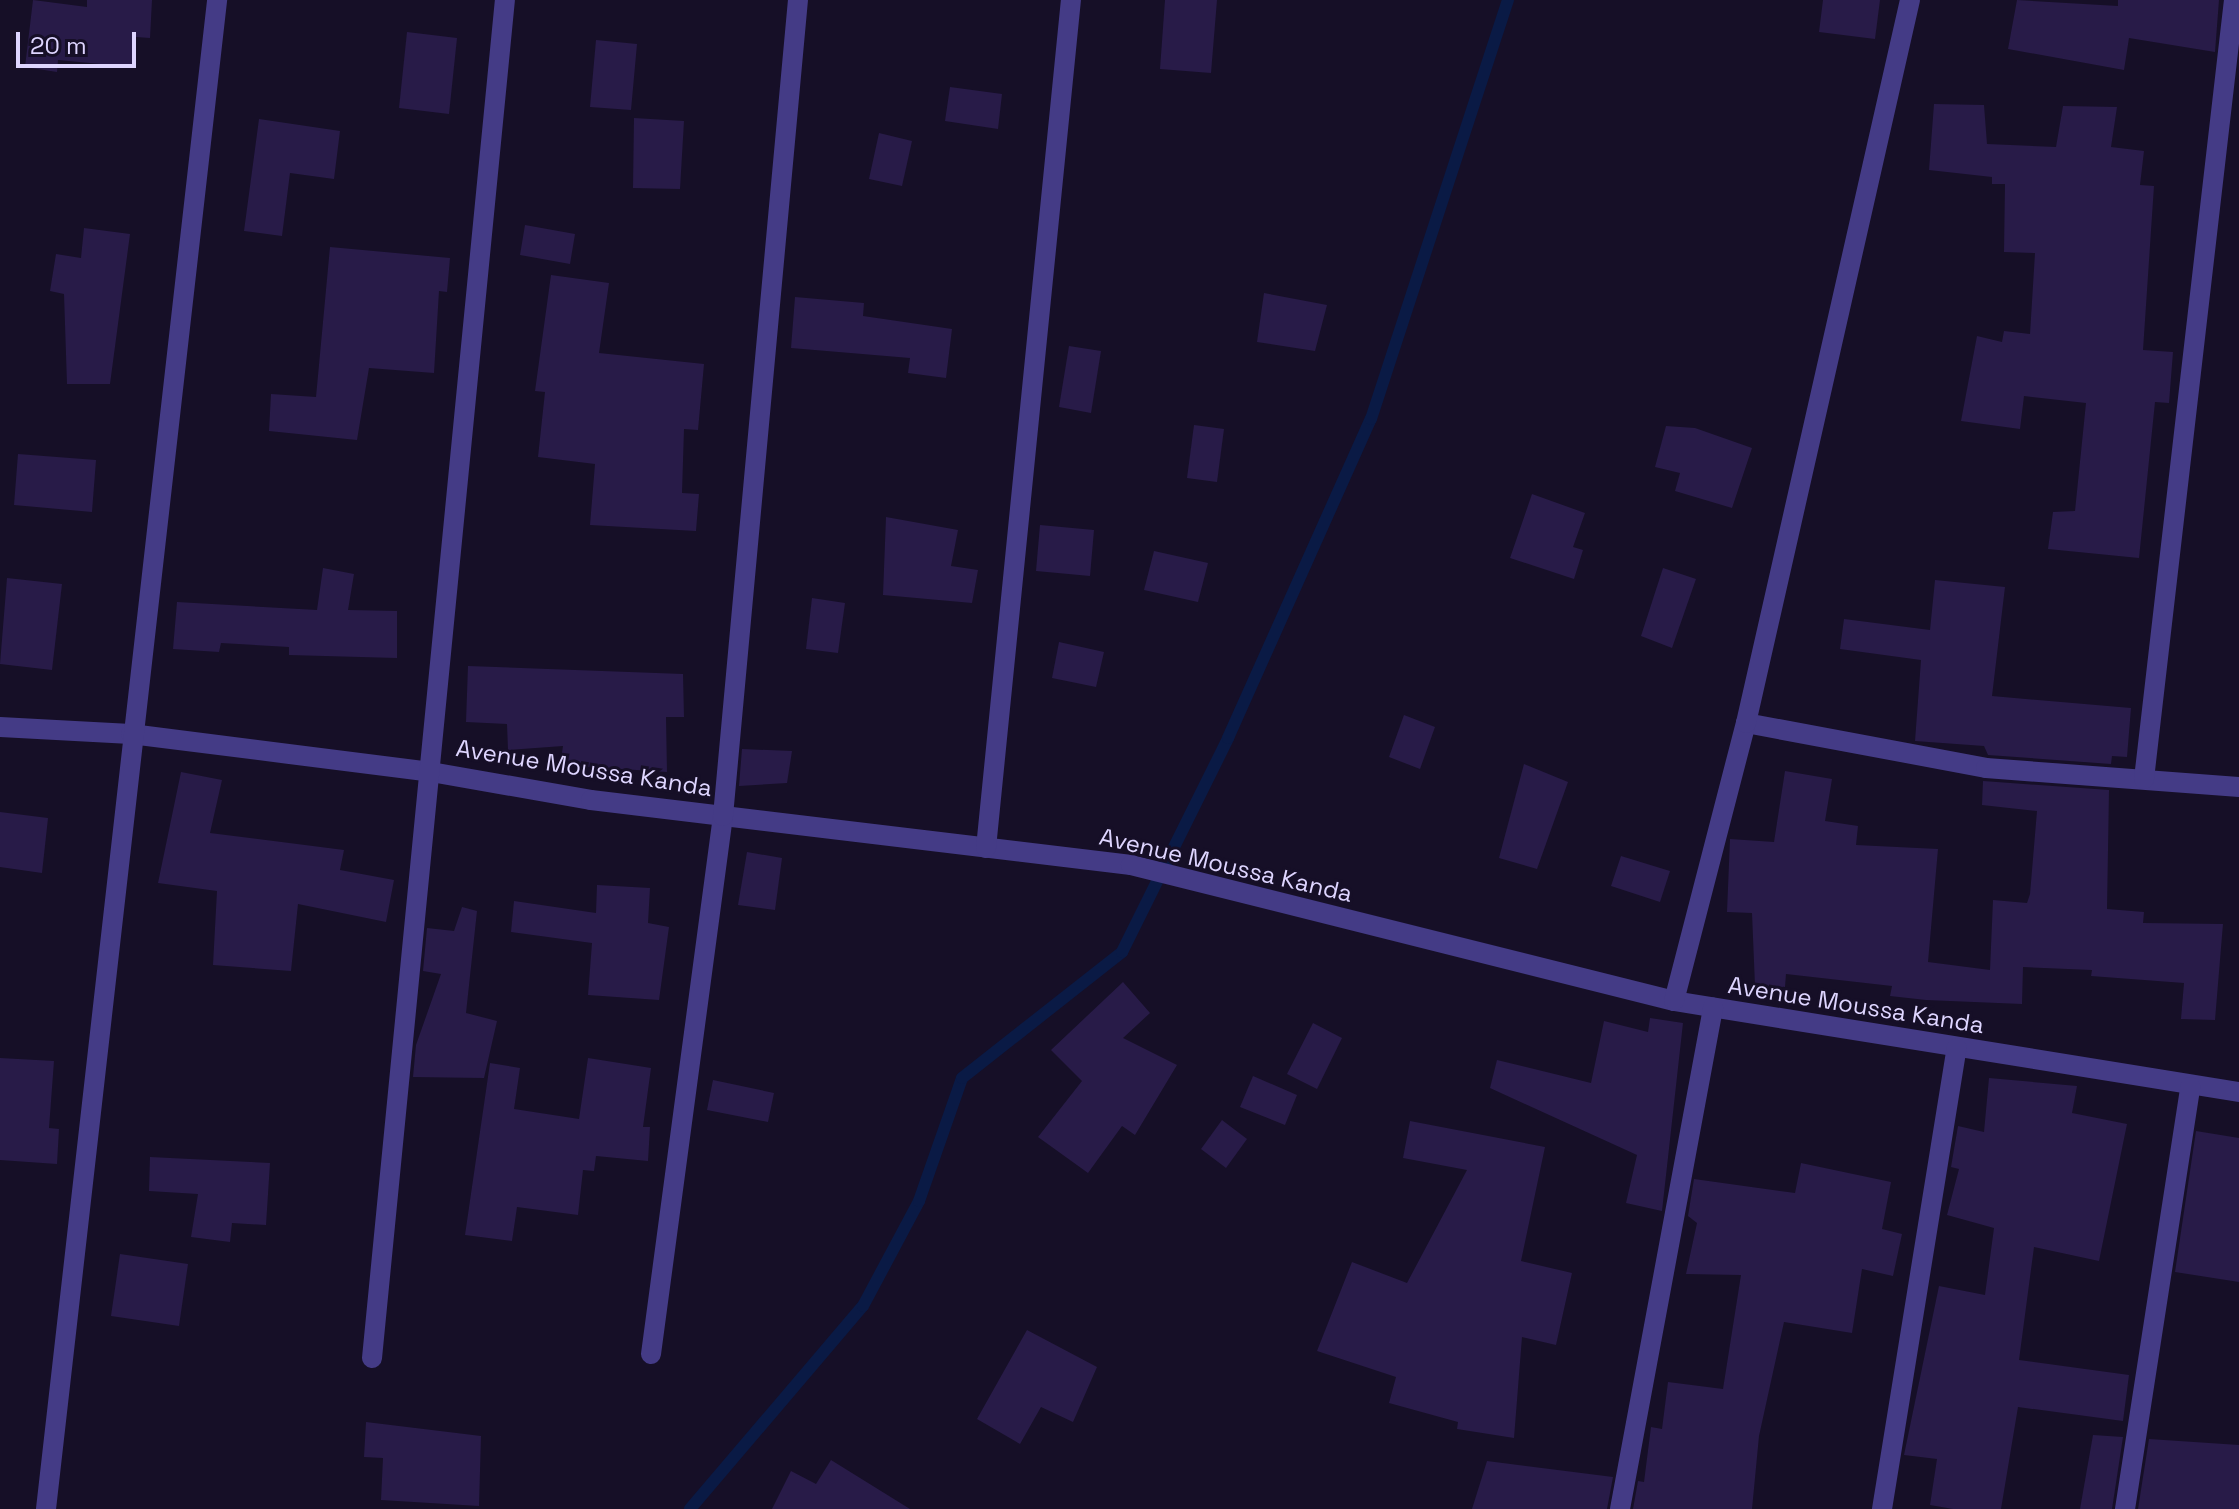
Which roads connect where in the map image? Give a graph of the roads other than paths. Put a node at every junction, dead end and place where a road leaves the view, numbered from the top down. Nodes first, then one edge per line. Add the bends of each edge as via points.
1 (217, 0) edge
2 (505, 0) edge
3 (798, 0) edge
4 (1071, 0) edge
5 (1910, 0) edge
6 (2234, 0) edge
7 (1746, 723) junction
8 (0, 727) edge
9 (131, 734) junction
10 (431, 772) junction
11 (2144, 779) junction
12 (2239, 787) edge
13 (723, 816) junction
14 (986, 848) junction
15 (1674, 1001) junction
16 (1713, 1008) junction
17 (1957, 1048) junction
18 (2190, 1087) junction
19 (2239, 1092) edge
20 (651, 1354) dead end
21 (372, 1358) dead end
22 (46, 1509) edge
23 (1620, 1509) edge
24 (1882, 1509) edge
25 (2125, 1509) edge

1 - 9 street
2 - 10 street
3 - 13 street
4 - 14 street
5 - 7 street
6 - 11 street
7 - 11 street via 1986,768
7 - 15 street
8 - 9 street, Avenue Moussa Kanda
9 - 10 street, Avenue Moussa Kanda
9 - 22 street
10 - 13 street, Avenue Moussa Kanda
10 - 21 street
11 - 12 street
13 - 14 street, Avenue Moussa Kanda
13 - 20 street
14 - 15 street, Avenue Moussa Kanda via 1131,865
15 - 16 street, Avenue Moussa Kanda
16 - 17 street, Avenue Moussa Kanda
16 - 23 street
17 - 18 street, Avenue Moussa Kanda
17 - 24 street
18 - 19 street, Avenue Moussa Kanda
18 - 25 street

